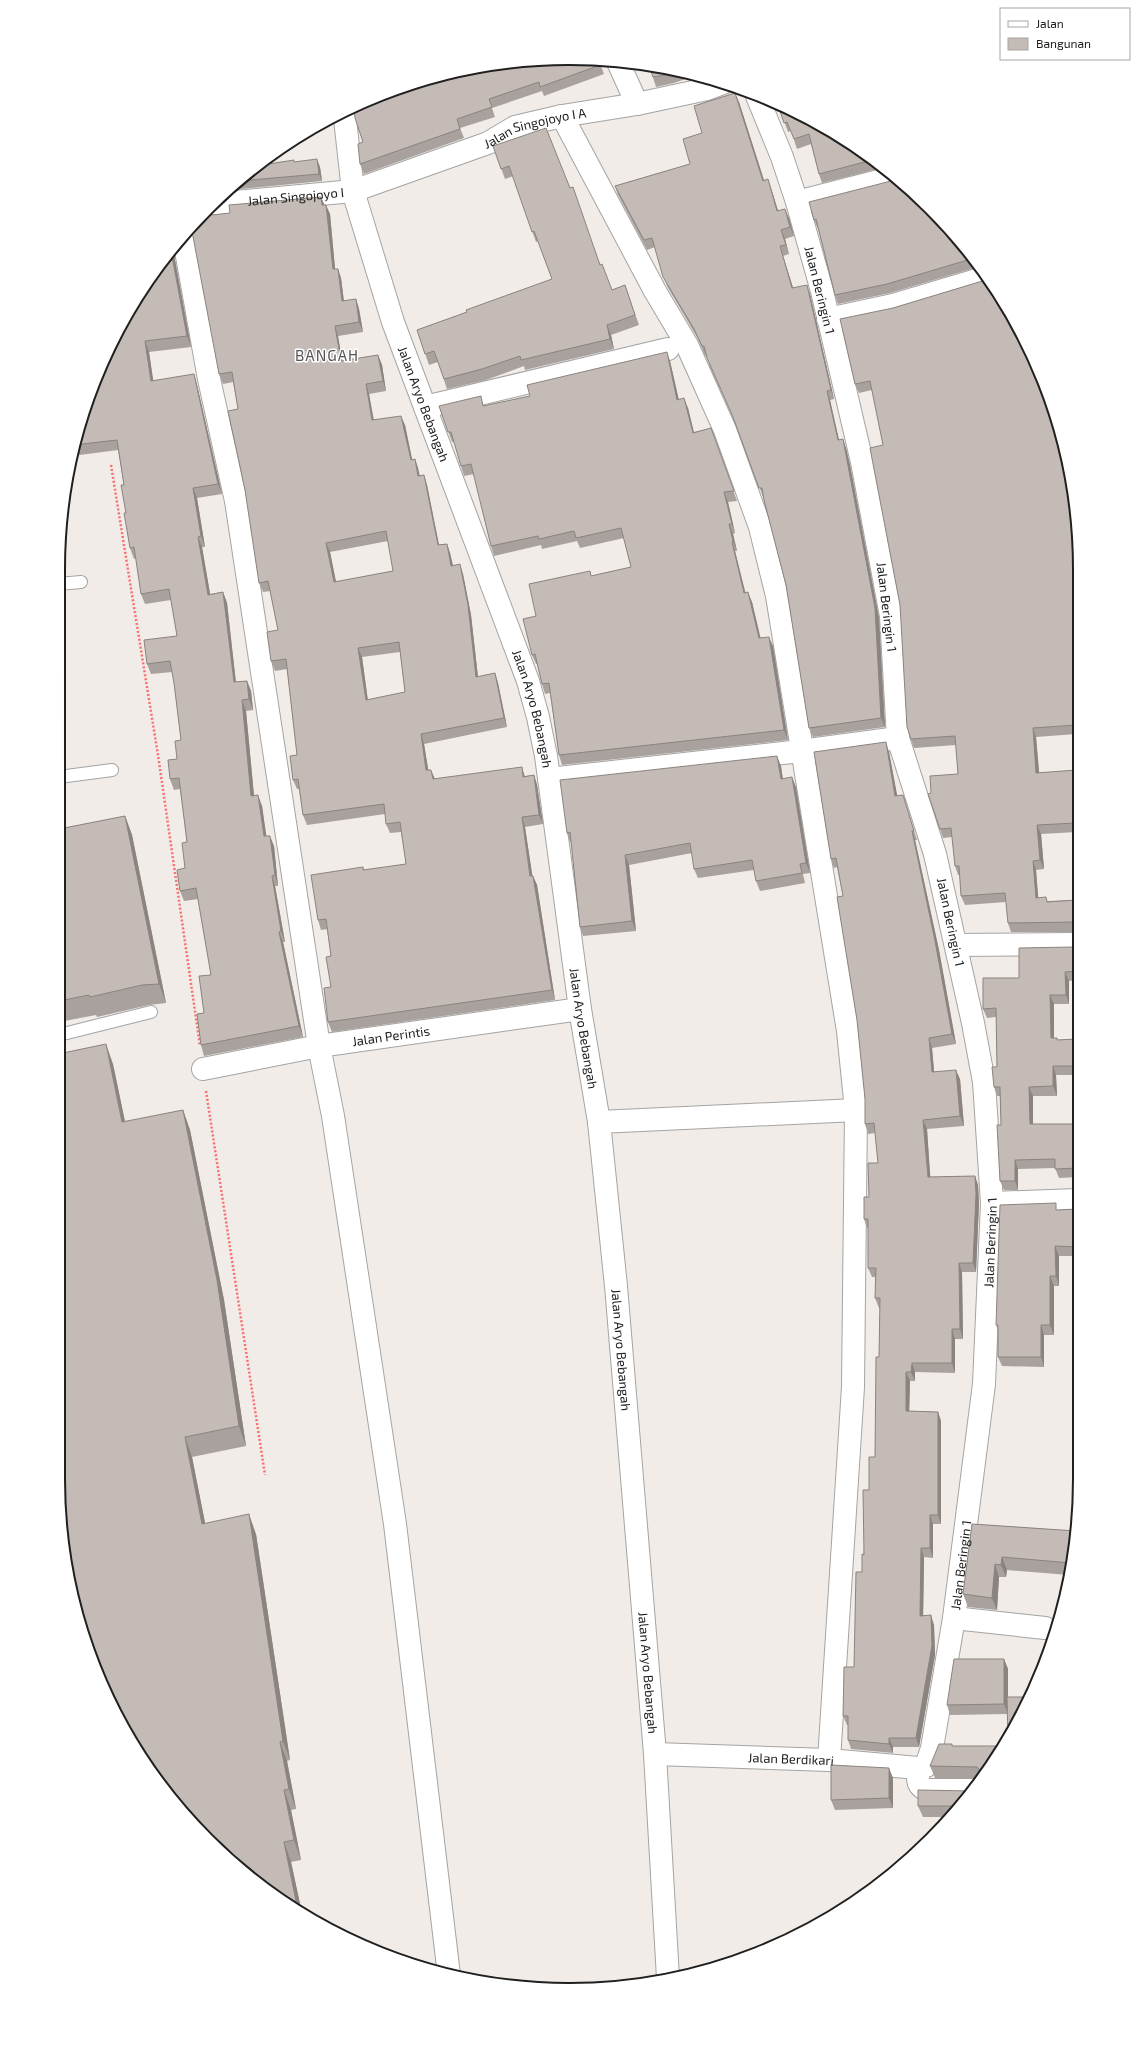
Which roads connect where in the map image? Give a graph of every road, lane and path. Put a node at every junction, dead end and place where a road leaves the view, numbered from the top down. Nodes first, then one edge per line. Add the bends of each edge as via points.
1 (621, 68) edge
2 (714, 87) edge
3 (760, 102) edge
4 (637, 104) junction
5 (562, 116) junction
6 (345, 118) edge
7 (888, 179) edge
8 (353, 191) junction
9 (797, 202) junction
10 (223, 203) edge
11 (185, 243) edge
12 (981, 279) edge
13 (828, 320) junction
14 (668, 349) dead end
15 (425, 407) junction
16 (111, 465) dead end
17 (81, 582) dead end
18 (65, 583) edge
19 (898, 738) junction
20 (801, 751) junction
21 (112, 770) dead end
22 (65, 776) edge
23 (549, 779) junction
24 (1073, 944) edge
25 (956, 946) junction
26 (580, 1009) junction
27 (151, 1012) dead end
28 (65, 1032) edge
29 (319, 1046) junction
30 (203, 1069) junction
31 (856, 1110) junction
32 (599, 1122) junction
33 (1073, 1200) edge
34 (992, 1203) junction
35 (265, 1475) dead end
36 (954, 1618) junction
37 (1045, 1628) dead end
38 (655, 1754) junction
39 (829, 1760) junction
40 (922, 1767) junction
41 (966, 1790) edge
42 (448, 1968) edge
43 (668, 1973) edge

1 - 4 street
2 - 4 street, Jalan Singojoyo I A
3 - 9 street, Jalan Beringin 1
4 - 5 street, Jalan Singojoyo I A
5 - 8 street, Jalan Singojoyo I A via 515,127 488,143
5 - 20 street via 686,344 725,430 760,527 769,560
6 - 8 street, Jalan Aryo Bebangah
7 - 9 street
8 - 10 street, Jalan Singojoyo I
8 - 15 street, Jalan Aryo Bebangah via 388,308
9 - 13 street, Jalan Beringin 1
11 - 29 street via 209,379 236,501
12 - 13 street via 893,305
13 - 19 street, Jalan Beringin 1 via 862,462 891,616
14 - 15 street
15 - 23 street, Jalan Aryo Bebangah via 528,681 538,717
16 - 30 path via 157,747
17 - 18 lane
19 - 20 street
19 - 25 street, Jalan Beringin 1 via 935,854
20 - 23 street
20 - 31 street via 848,1031
21 - 22 lane
23 - 26 street, Jalan Aryo Bebangah
24 - 25 street
25 - 34 street, Jalan Beringin 1 via 984,1082
26 - 29 street, Jalan Perintis
26 - 32 street, Jalan Aryo Bebangah
27 - 28 lane
29 - 30 street, Jalan Perintis
29 - 42 street via 333,1116 395,1524
30 - 35 path
31 - 32 street
31 - 39 street via 854,1387
32 - 38 street, Jalan Aryo Bebangah via 616,1286
33 - 34 street
34 - 36 street, Jalan Beringin 1 via 984,1384
36 - 37 street
36 - 40 street, Jalan Beringin 1 via 931,1753
38 - 39 street, Jalan Berdikari
38 - 43 street, Jalan Aryo Bebangah
39 - 40 street, Jalan Berdikari
40 - 41 street via 918,1783 921,1788

